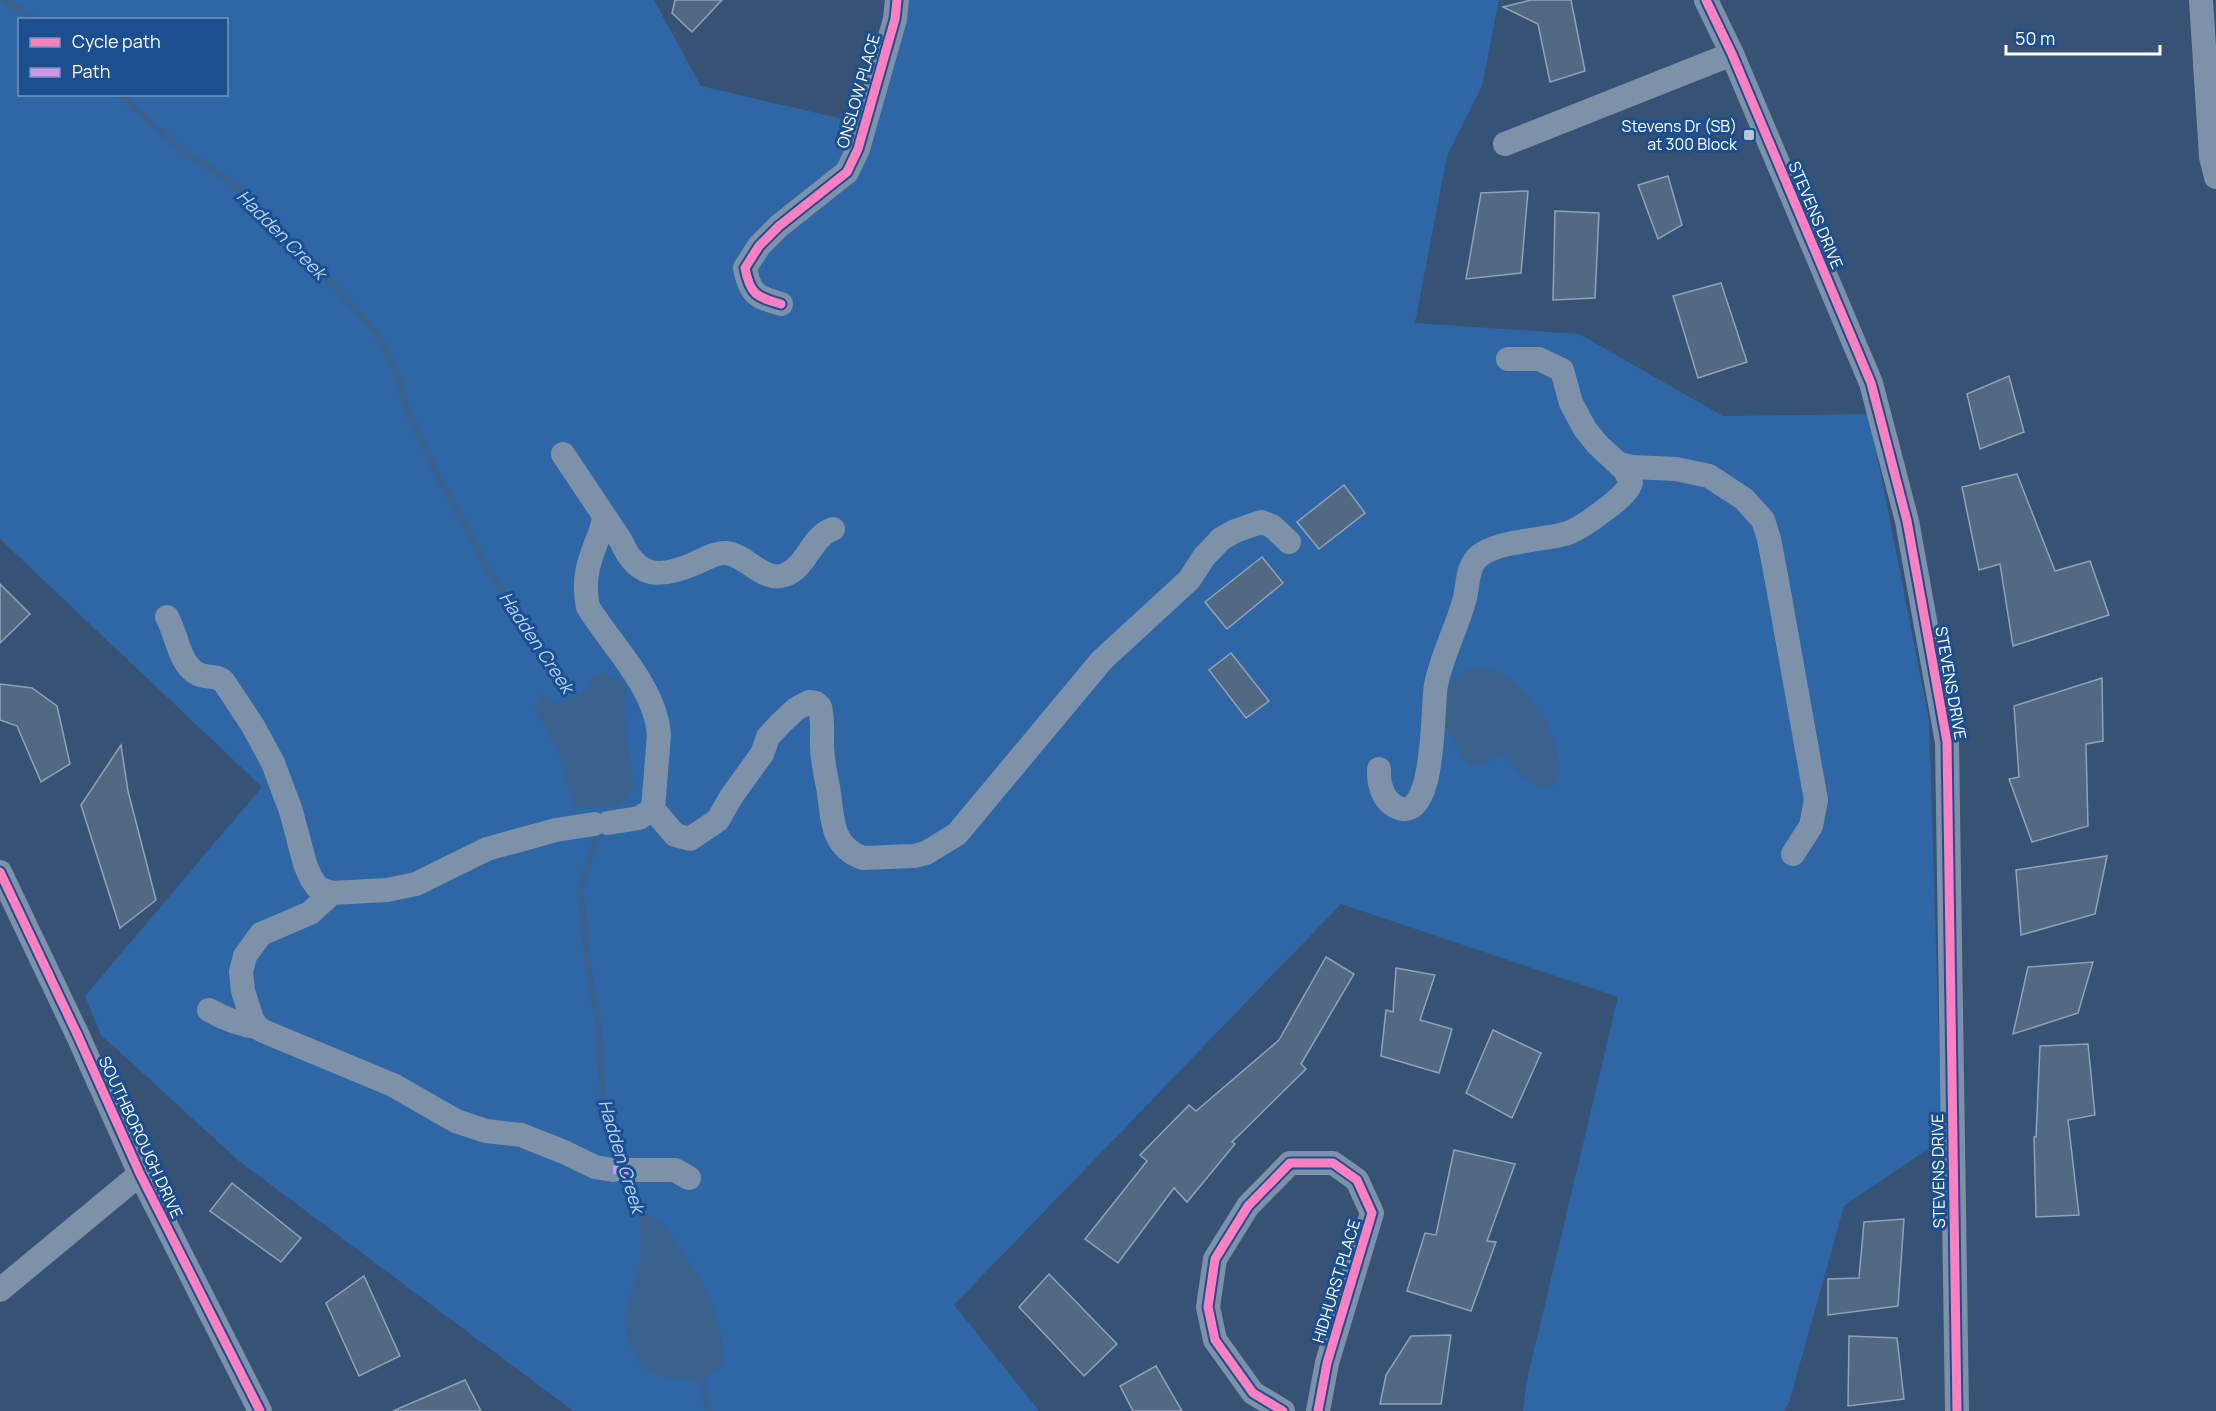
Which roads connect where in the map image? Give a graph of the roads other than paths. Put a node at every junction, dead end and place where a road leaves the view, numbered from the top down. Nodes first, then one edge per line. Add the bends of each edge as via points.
1 (897, 0) edge
2 (1707, 0) edge
3 (2201, 0) edge
4 (1732, 54) junction
5 (1505, 144) dead end
6 (2216, 177) edge
7 (781, 304) dead end
8 (1508, 359) dead end
9 (563, 454) dead end
10 (1619, 464) junction
11 (604, 516) junction
12 (834, 529) dead end
13 (1289, 542) dead end
14 (168, 617) dead end
15 (1379, 769) dead end
16 (653, 809) junction
17 (1793, 854) dead end
18 (0, 872) edge
19 (332, 893) junction
20 (209, 1010) dead end
21 (257, 1027) junction
22 (140, 1174) junction
23 (689, 1178) dead end
24 (0, 1290) edge
25 (260, 1411) edge
26 (1283, 1411) edge
27 (1318, 1411) edge
28 (1957, 1411) edge

1 - 7 street, ONSLOW PLACE via 858,149 848,172 779,226 745,268 748,284 758,297
2 - 4 street, STEVENS DRIVE
3 - 6 street via 2211,157
4 - 5 street
4 - 28 street, STEVENS DRIVE via 1870,383 1907,521 1947,742
8 - 10 street via 1539,359 1562,370 1571,403 1585,429
9 - 11 street
10 - 15 street via 1629,476 1629,487 1587,524 1567,533 1481,554 1468,579 1435,688 1430,766 1424,787 1412,806 1402,809 1388,801
10 - 17 street via 1703,474 1744,499 1763,520 1816,800 1811,826
11 - 12 street via 639,568 657,574 727,553 769,575 781,576 794,571 816,541
11 - 16 street via 586,578 586,596 588,607 653,706 659,735
13 - 16 street via 1272,526 1261,522 1221,539 1189,580 1097,666 965,827 926,853 863,858 841,840 832,824 823,763 821,711 813,702 796,709 771,732 762,754 718,820 704,831 690,839 675,835
14 - 19 street via 192,670 220,678 258,734 291,811 307,871 318,888
16 - 19 street via 639,818 556,830 487,849 416,884 387,891
18 - 22 street, SOUTHBOROUGH DRIVE
19 - 21 street via 310,913 261,934 245,956 241,972 243,992
20 - 21 street via 243,1026
21 - 23 street via 393,1085 456,1121 486,1131 521,1135 595,1167 675,1170
22 - 24 street
22 - 25 street, SOUTHBOROUGH DRIVE
26 - 27 street, HIDHURST PLACE via 1253,1393 1215,1340 1208,1306 1215,1259 1248,1206 1290,1163 1333,1163 1357,1180 1372,1213 1327,1363

